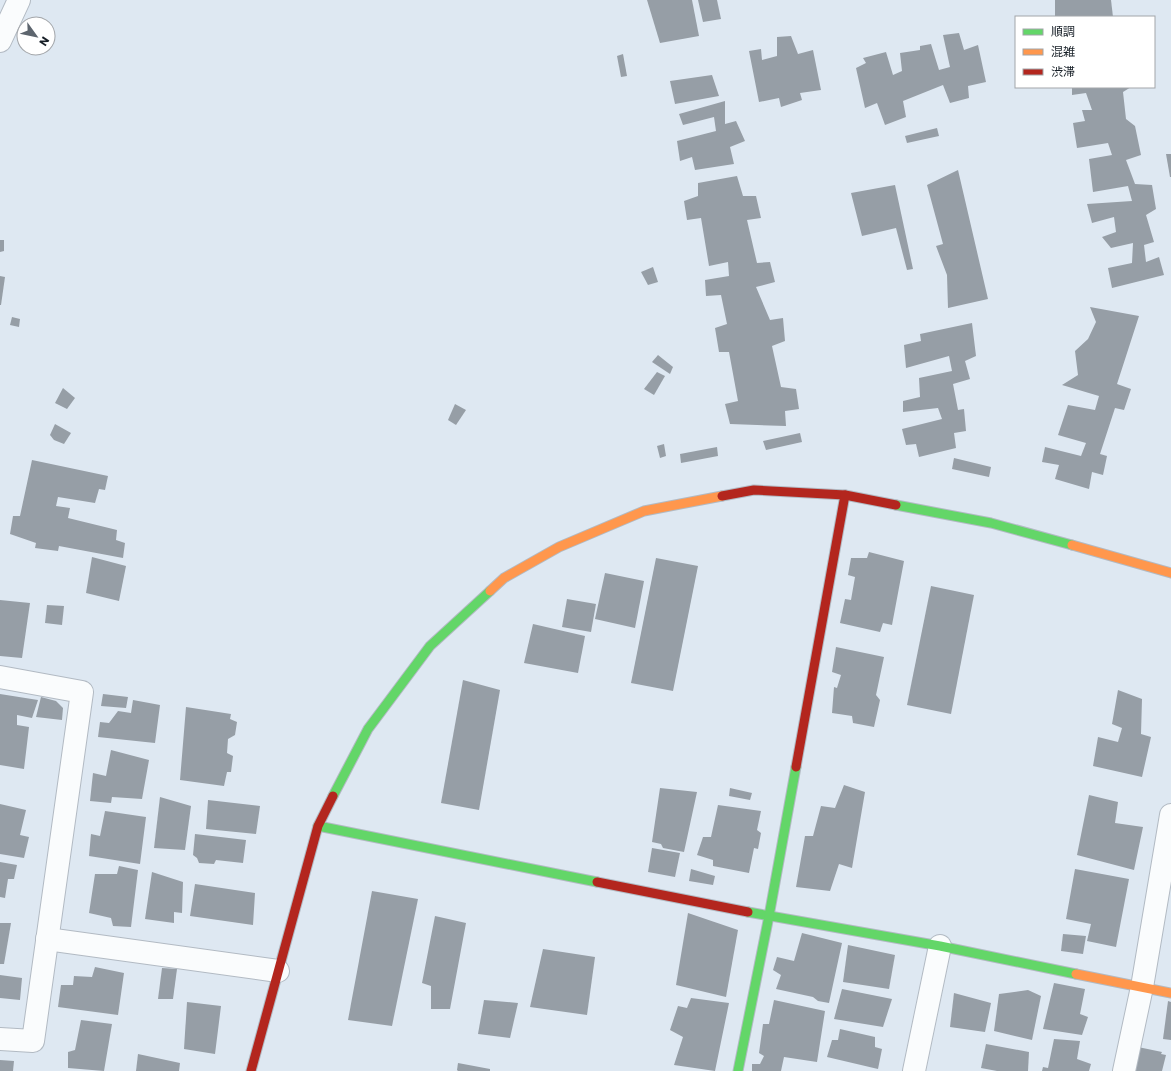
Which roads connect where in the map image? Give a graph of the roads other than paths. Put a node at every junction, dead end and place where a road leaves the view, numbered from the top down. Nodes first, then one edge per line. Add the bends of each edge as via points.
1 (18, 0) edge
2 (0, 41) edge
3 (845, 495) junction
4 (1171, 573) edge
5 (0, 677) edge
6 (1171, 815) edge
7 (318, 826) junction
8 (769, 916) junction
9 (47, 939) junction
10 (940, 946) junction
11 (278, 971) junction
12 (1142, 987) junction
13 (1171, 993) edge
14 (0, 1039) edge
15 (251, 1071) edge
16 (738, 1071) edge
17 (914, 1071) edge
18 (1124, 1071) edge

1 - 2 street
3 - 4 street via 991,523
3 - 7 street via 754,490 644,511 559,547 504,578 430,646 368,729
3 - 8 street
5 - 9 street via 82,692
6 - 12 street
7 - 8 street
7 - 11 street
8 - 10 street
8 - 16 street
9 - 11 street
9 - 14 street via 33,1042
10 - 12 street
10 - 17 street
11 - 15 street
12 - 13 street
12 - 18 street

